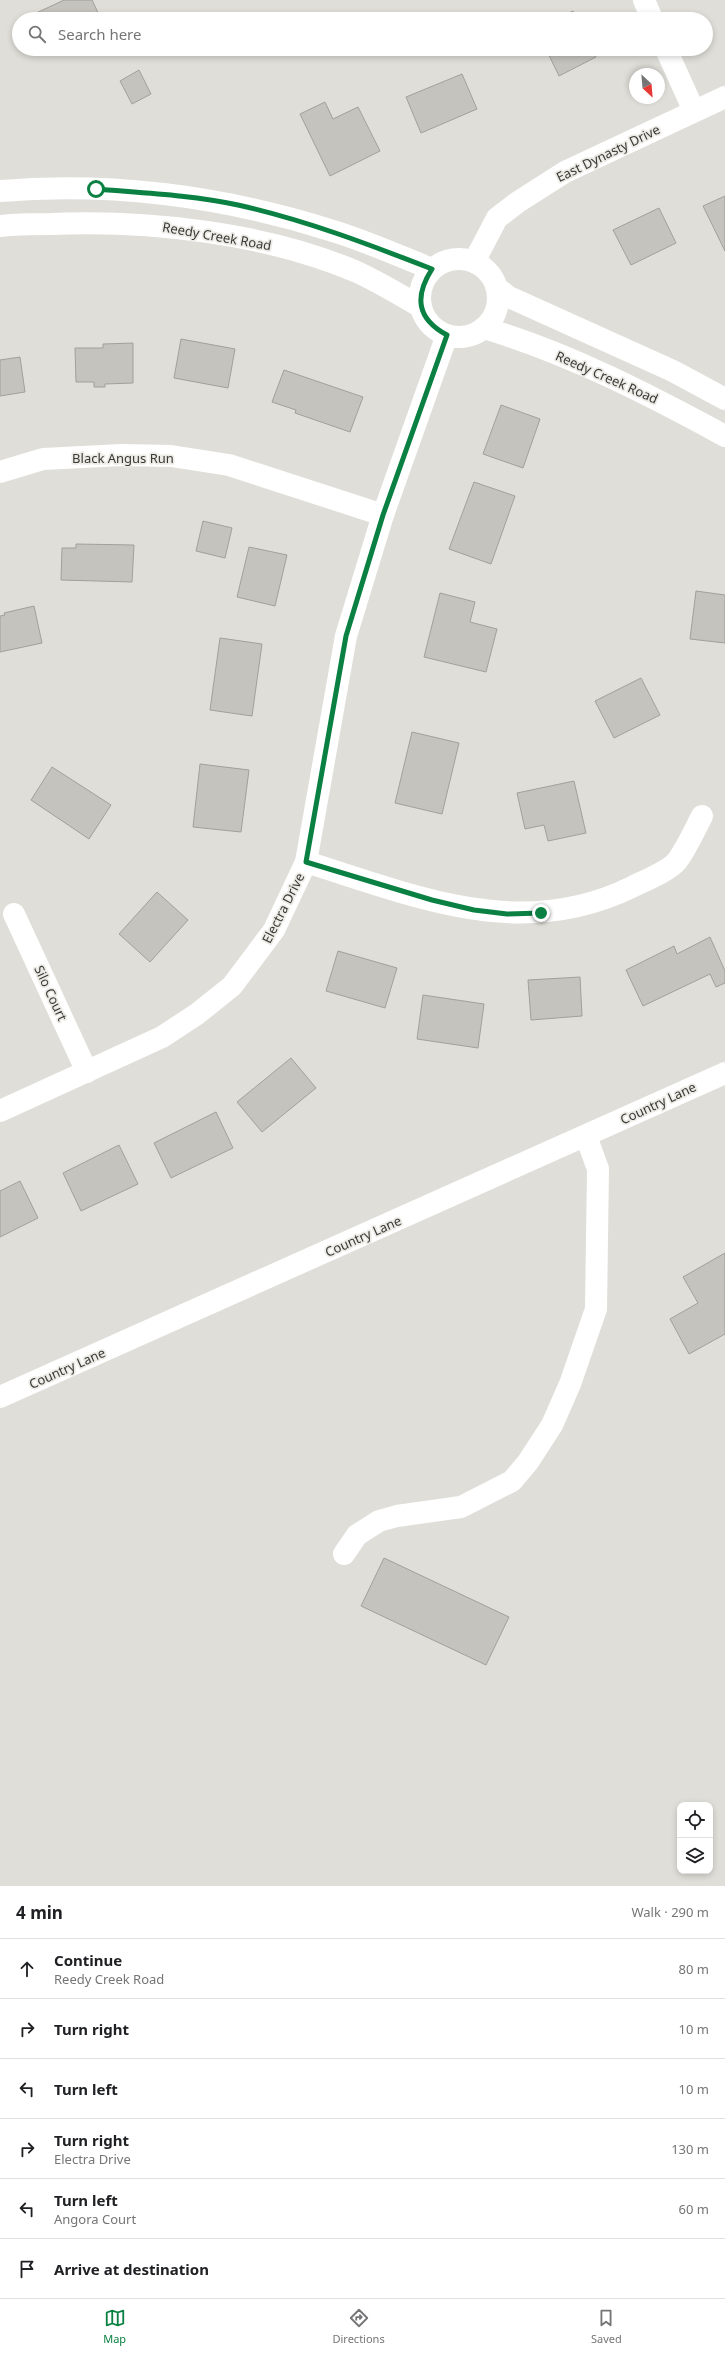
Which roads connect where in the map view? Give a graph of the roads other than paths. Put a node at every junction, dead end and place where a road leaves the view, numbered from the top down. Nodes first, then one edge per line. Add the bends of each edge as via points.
1 (644, 0) edge
2 (649, 12) edge
3 (669, 56) edge
4 (725, 97) edge
5 (694, 111) junction
6 (0, 191) edge
7 (0, 226) edge
8 (474, 262) junction
9 (432, 269) junction
10 (497, 288) junction
11 (421, 307) junction
12 (484, 328) junction
13 (447, 335) junction
14 (725, 399) edge
15 (725, 436) edge
16 (0, 472) edge
17 (383, 515) junction
18 (702, 816) dead end
19 (306, 862) junction
20 (14, 914) dead end
21 (87, 1072) junction
22 (725, 1073) edge
23 (0, 1111) edge
24 (586, 1136) junction
25 (0, 1397) edge
26 (344, 1554) dead end

1 - 2 street
3 - 5 street
4 - 5 street, East Dynasty Drive
5 - 8 street, East Dynasty Drive via 564,172 518,202 497,218
6 - 9 street via 96,189 237,205 334,231
7 - 11 street, Reedy Creek Road via 98,223 176,227 230,237 293,250 340,266
8 - 9 street via 454,259 442,262
8 - 10 street via 489,272
9 - 11 street via 424,281 420,294
10 - 12 street via 498,307
10 - 14 street via 509,297 673,371
11 - 13 street via 431,324
12 - 13 street via 472,335
12 - 15 street, Reedy Creek Road via 520,339 652,396
13 - 17 street, Electra Drive
16 - 17 street, Black Angus Run via 43,459 122,455 171,456 229,465
17 - 19 street, Electra Drive via 346,636
18 - 19 street via 676,863 621,893 578,906 541,913 507,914 474,910
19 - 21 street, Electra Drive via 274,930 232,986 197,1014 162,1037
20 - 21 street, Silo Court
21 - 23 street, Electra Drive
22 - 24 street, Country Lane
24 - 25 street, Country Lane
24 - 26 street via 598,1169 596,1309 570,1384 552,1425 512,1481 461,1507 379,1521 357,1535

